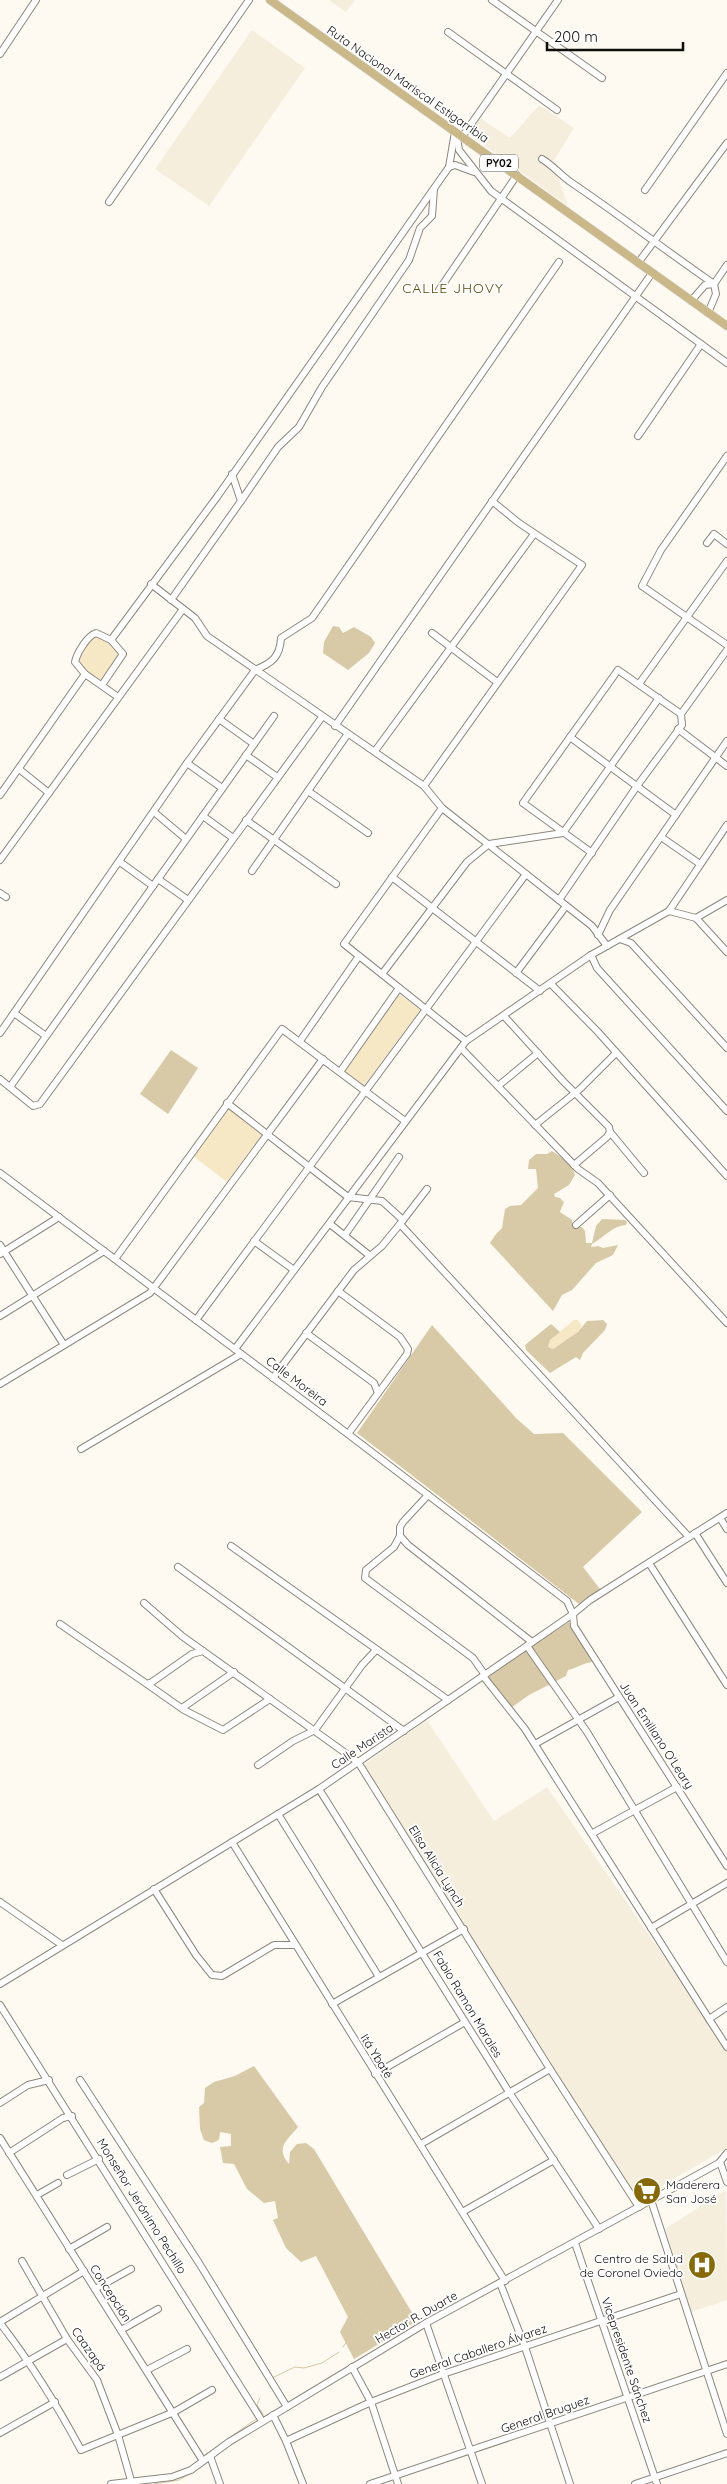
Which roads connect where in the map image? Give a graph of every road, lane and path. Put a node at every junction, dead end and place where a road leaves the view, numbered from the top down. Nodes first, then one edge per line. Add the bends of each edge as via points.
1 (36, 0) edge
2 (249, 0) edge
3 (270, 0) edge
4 (492, 0) edge
5 (558, 0) edge
6 (536, 31) junction
7 (448, 32) dead end
8 (0, 54) edge
9 (727, 73) edge
10 (506, 74) junction
11 (602, 78) dead end
12 (557, 110) dead end
13 (459, 135) junction
14 (727, 143) edge
15 (542, 159) dead end
16 (449, 167) junction
17 (475, 172) junction
18 (516, 175) junction
19 (434, 189) junction
20 (645, 190) dead end
21 (501, 199) junction
22 (109, 202) dead end
23 (653, 242) junction
24 (559, 262) dead end
25 (638, 263) junction
26 (727, 265) edge
27 (652, 273) junction
28 (714, 284) junction
29 (439, 290) dead end
30 (636, 297) junction
31 (691, 301) junction
32 (708, 313) junction
33 (727, 326) edge
34 (701, 344) junction
35 (727, 362) edge
36 (638, 436) dead end
37 (727, 456) edge
38 (232, 474) junction
39 (241, 501) junction
40 (492, 501) junction
41 (534, 534) junction
42 (707, 543) dead end
43 (727, 544) edge
44 (727, 561) edge
45 (151, 584) junction
46 (171, 600) junction
47 (182, 609) junction
48 (686, 617) junction
49 (432, 633) dead end
50 (111, 640) junction
51 (727, 645) edge
52 (451, 648) junction
53 (727, 650) edge
54 (255, 670) junction
55 (85, 674) junction
56 (497, 682) junction
57 (639, 684) junction
58 (102, 685) junction
59 (118, 697) junction
60 (658, 698) junction
61 (681, 714) junction
62 (274, 716) dead end
63 (322, 717) junction
64 (219, 719) junction
65 (335, 726) junction
66 (678, 729) junction
67 (348, 735) junction
68 (570, 738) junction
69 (727, 740) edge
70 (254, 744) junction
71 (375, 751) junction
72 (246, 755) junction
73 (715, 758) junction
74 (187, 763) junction
75 (727, 766) edge
76 (610, 767) junction
77 (19, 769) junction
78 (277, 777) junction
79 (424, 786) junction
80 (637, 786) junction
81 (222, 788) junction
82 (308, 791) junction
83 (49, 792) junction
84 (0, 795) edge
85 (442, 808) junction
86 (154, 812) junction
87 (676, 815) junction
88 (203, 816) junction
89 (246, 820) junction
90 (727, 825) edge
91 (368, 833) dead end
92 (563, 833) junction
93 (661, 837) junction
94 (233, 838) junction
95 (186, 839) junction
96 (274, 840) junction
97 (489, 844) junction
98 (592, 853) junction
99 (0, 860) edge
100 (120, 862) junction
101 (700, 864) junction
102 (252, 871) dead end
103 (526, 874) junction
104 (392, 877) junction
105 (158, 879) junction
106 (336, 884) dead end
107 (153, 886) junction
108 (188, 900) junction
109 (559, 900) junction
110 (727, 900) edge
111 (566, 906) junction
112 (432, 908) junction
113 (669, 911) junction
114 (696, 918) junction
115 (598, 935) junction
116 (620, 939) junction
117 (476, 942) junction
118 (608, 946) junction
119 (727, 952) edge
120 (592, 955) junction
121 (360, 956) junction
122 (516, 973) junction
123 (382, 974) junction
124 (551, 984) junction
125 (399, 988) junction
126 (540, 992) junction
127 (426, 1009) junction
128 (14, 1013) junction
129 (504, 1016) junction
130 (0, 1033) edge
131 (46, 1036) junction
132 (300, 1041) junction
133 (466, 1041) junction
134 (461, 1048) junction
135 (727, 1048) edge
136 (616, 1052) junction
137 (538, 1053) junction
138 (323, 1059) junction
139 (340, 1072) junction
140 (0, 1079) edge
141 (498, 1086) junction
142 (10, 1087) junction
143 (365, 1091) junction
144 (576, 1093) junction
145 (226, 1104) junction
146 (727, 1111) edge
147 (405, 1122) junction
148 (535, 1125) junction
149 (610, 1132) junction
150 (266, 1134) junction
151 (399, 1157) dead end
152 (574, 1165) junction
153 (309, 1167) junction
154 (644, 1172) dead end
155 (0, 1173) edge
156 (727, 1176) edge
157 (427, 1188) dead end
158 (610, 1195) junction
159 (348, 1197) junction
160 (369, 1200) junction
161 (59, 1217) junction
162 (402, 1222) junction
163 (330, 1224) junction
164 (576, 1225) dead end
165 (345, 1235) junction
166 (254, 1241) junction
167 (0, 1245) edge
168 (104, 1251) junction
169 (2, 1253) edge
170 (369, 1255) junction
171 (115, 1259) junction
172 (294, 1270) junction
173 (154, 1289) junction
174 (338, 1291) junction
175 (32, 1296) junction
176 (0, 1316) edge
177 (196, 1320) junction
178 (727, 1323) edge
179 (306, 1333) junction
180 (64, 1345) junction
181 (235, 1349) junction
182 (241, 1354) junction
183 (273, 1378) junction
184 (0, 1384) edge
185 (378, 1393) junction
186 (348, 1434) junction
187 (81, 1449) dead end
188 (428, 1495) junction
189 (727, 1513) edge
190 (720, 1518) junction
191 (727, 1529) edge
192 (696, 1533) junction
193 (400, 1536) junction
194 (689, 1537) junction
195 (231, 1546) dead end
196 (649, 1563) junction
197 (178, 1567) dead end
198 (727, 1583) edge
199 (144, 1603) dead end
200 (573, 1614) junction
201 (60, 1624) dead end
202 (529, 1644) junction
203 (376, 1650) junction
204 (203, 1651) junction
205 (234, 1672) junction
206 (484, 1676) junction
207 (147, 1684) junction
208 (727, 1685) edge
209 (346, 1688) junction
210 (619, 1697) junction
211 (270, 1699) junction
212 (448, 1700) junction
213 (182, 1708) junction
214 (579, 1721) junction
215 (315, 1730) junction
216 (404, 1731) junction
217 (535, 1744) junction
218 (358, 1762) junction
219 (258, 1765) dead end
220 (677, 1787) junction
221 (319, 1789) junction
222 (634, 1810) junction
223 (278, 1814) junction
224 (593, 1833) junction
225 (232, 1842) junction
226 (727, 1866) edge
227 (727, 1883) edge
228 (154, 1888) junction
229 (0, 1902) edge
230 (693, 1905) junction
231 (651, 1928) junction
232 (464, 1930) junction
233 (294, 1944) junction
234 (62, 1945) junction
235 (423, 1952) junction
236 (727, 1962) edge
237 (380, 1977) junction
238 (0, 1984) edge
239 (332, 2004) junction
240 (0, 2005) edge
241 (727, 2007) edge
242 (709, 2019) junction
243 (465, 2022) junction
244 (727, 2047) edge
245 (550, 2069) junction
246 (375, 2074) junction
247 (49, 2080) junction
248 (80, 2080) dead end
249 (509, 2092) junction
250 (0, 2103) edge
251 (72, 2116) junction
252 (0, 2138) edge
253 (421, 2144) junction
254 (9, 2153) junction
255 (727, 2153) edge
256 (98, 2158) junction
257 (554, 2160) junction
258 (720, 2162) junction
259 (68, 2175) dead end
260 (727, 2182) edge
261 (58, 2183) dead end
262 (37, 2195) junction
263 (650, 2200) junction
264 (639, 2207) junction
265 (464, 2211) junction
266 (107, 2227) dead end
267 (599, 2229) junction
268 (575, 2243) junction
269 (69, 2248) junction
270 (22, 2261) dead end
271 (130, 2269) dead end
272 (84, 2271) junction
273 (503, 2282) junction
274 (95, 2289) junction
275 (681, 2294) junction
276 (44, 2296) junction
277 (158, 2309) dead end
278 (602, 2321) junction
279 (0, 2322) edge
280 (426, 2323) junction
281 (121, 2330) junction
282 (67, 2339) junction
283 (525, 2347) junction
284 (187, 2349) dead end
285 (29, 2361) junction
286 (727, 2364) edge
287 (352, 2367) junction
288 (147, 2370) junction
289 (706, 2371) junction
290 (443, 2374) junction
291 (0, 2377) edge
292 (212, 2390) dead end
293 (628, 2397) junction
294 (56, 2402) junction
295 (371, 2402) junction
296 (287, 2407) junction
297 (174, 2412) junction
298 (273, 2415) junction
299 (262, 2421) junction
300 (551, 2424) junction
301 (0, 2433) edge
302 (727, 2434) edge
303 (118, 2435) junction
304 (286, 2441) junction
305 (471, 2450) junction
306 (727, 2453) edge
307 (210, 2456) junction
308 (203, 2461) junction
309 (396, 2477) junction
310 (656, 2481) edge
311 (132, 2483) edge
312 (111, 2484) edge
313 (220, 2484) edge
314 (302, 2484) edge
315 (370, 2484) edge
316 (398, 2484) edge
317 (482, 2484) edge
318 (570, 2484) edge
319 (635, 2484) edge

1 - 8 street
2 - 22 street
3 - 13 main road, Ruta Nacional Mariscal Estigarribia / PY02
4 - 6 street
5 - 6 street
6 - 10 street
6 - 11 street
7 - 10 street
9 - 20 street
10 - 12 street
10 - 13 street
13 - 16 street
13 - 17 street via 459,150
13 - 18 main road, Ruta Nacional Mariscal Estigarribia / PY02
14 - 23 street
15 - 23 street
16 - 17 street via 455,165
16 - 19 street
17 - 21 street
18 - 21 street
18 - 25 main road, Ruta Nacional Mariscal Estigarribia / PY02
19 - 38 street
19 - 39 street via 432,216 420,228 409,260 322,387 300,427 278,447
21 - 29 street
21 - 30 street
23 - 25 street
23 - 28 street
24 - 54 street via 312,618 281,638 277,657
25 - 27 main road, Ruta Nacional Mariscal Estigarribia / PY02
26 - 28 street
27 - 30 street
27 - 31 main road, Ruta Nacional Mariscal Estigarribia / PY02
28 - 31 street via 704,285
28 - 32 street via 716,294
30 - 34 street
30 - 40 street
31 - 32 main road, Ruta Nacional Mariscal Estigarribia / PY02
32 - 33 main road, Ruta Nacional Mariscal Estigarribia / PY02
34 - 35 street
34 - 36 street
37 - 48 street via 661,550 642,586
38 - 39 street
38 - 45 street
39 - 46 street
40 - 41 street
40 - 65 street
41 - 52 street
41 - 56 street via 582,565
42 - 43 street via 714,534
44 - 48 street
45 - 46 street
45 - 50 street
46 - 47 street
47 - 54 street via 195,618 208,636
47 - 59 street
48 - 51 street
48 - 57 street
49 - 52 street
50 - 55 street via 96,633 91,635 75,659
50 - 58 street via 123,654
52 - 56 street
52 - 71 street
53 - 61 street
54 - 63 street
54 - 64 street
55 - 58 street
55 - 77 street
56 - 79 street
57 - 60 street
57 - 68 street via 618,670
58 - 59 street
59 - 83 street
60 - 61 street
60 - 76 street
61 - 66 street via 682,725
62 - 70 street
63 - 65 street
63 - 78 street
64 - 70 street
64 - 74 street
65 - 67 street
66 - 73 street
66 - 80 street
67 - 71 street
67 - 82 street
68 - 76 street
68 - 92 street via 523,803
69 - 73 street
70 - 72 street
71 - 79 street
72 - 78 street
72 - 81 street
73 - 75 street
73 - 87 street
74 - 81 street
74 - 86 street
76 - 80 street
76 - 92 street
77 - 83 street
77 - 84 street
78 - 89 street
79 - 85 street
80 - 87 street
80 - 98 street
81 - 88 street
82 - 91 street
82 - 96 street
83 - 99 street
85 - 97 street
85 - 104 street
86 - 95 street
86 - 100 street
87 - 93 street
88 - 94 street
88 - 95 street
89 - 94 street
89 - 96 street
90 - 101 street
92 - 97 street
92 - 98 street
93 - 101 street
93 - 115 street via 610,910
94 - 108 street
95 - 105 street
96 - 102 street
96 - 106 street
97 - 103 street
97 - 112 street via 467,862
98 - 109 street
100 - 107 street
100 - 128 street
101 - 113 street
103 - 109 street
103 - 117 street
104 - 112 street
104 - 121 street via 344,944
105 - 107 street
105 - 108 street
107 - 131 street
108 - 142 street via 40,1104 33,1106
109 - 111 street
110 - 114 street
111 - 115 street via 592,926
111 - 122 street
112 - 117 street
112 - 123 street
113 - 114 street
113 - 116 street
114 - 119 street
115 - 118 street
116 - 118 street
116 - 135 street via 630,943
117 - 122 street
117 - 127 street
118 - 120 street
120 - 124 street
120 - 146 street via 598,968
121 - 123 street
121 - 132 street
122 - 126 street
123 - 125 street
124 - 126 street
124 - 136 street
125 - 127 street
125 - 139 street
126 - 129 street
127 - 133 street
127 - 143 street
128 - 130 street
128 - 131 street
129 - 133 street
129 - 137 street
131 - 142 street
132 - 138 street
132 - 145 street via 282,1029
133 - 134 street
134 - 141 street
134 - 147 street
136 - 144 street
136 - 156 street
137 - 141 street
137 - 144 street
138 - 139 street
138 - 150 street
139 - 143 street
140 - 142 street
141 - 148 street
143 - 147 street
143 - 153 street
144 - 148 street
144 - 149 street via 609,1127
145 - 150 street
145 - 171 street
147 - 159 street
148 - 152 street
149 - 152 street
149 - 154 street
150 - 153 street
150 - 173 street
151 - 160 street
152 - 158 street
153 - 159 street
153 - 166 street
155 - 161 street, Calle Moreira
157 - 162 street
158 - 164 street
158 - 178 street
159 - 160 street
159 - 163 street
160 - 162 street via 382,1201
160 - 165 street
161 - 168 street, Calle Moreira
161 - 169 street
162 - 170 street via 382,1246
162 - 194 street
163 - 165 street
163 - 172 street
165 - 170 street
166 - 172 street
166 - 177 street
167 - 169 street
168 - 171 street, Calle Moreira
168 - 175 street
169 - 175 street
170 - 174 street
171 - 173 street, Calle Moreira
172 - 181 street
173 - 177 street, Calle Moreira
173 - 180 street
174 - 179 street
174 - 185 street via 400,1337 408,1349
175 - 176 street
175 - 180 street
177 - 181 street, Calle Moreira
179 - 183 street
179 - 185 street via 374,1383
180 - 184 street
181 - 182 street, Calle Moreira
182 - 183 street, Calle Moreira
182 - 187 street
183 - 186 street, Calle Moreira
185 - 186 street
186 - 188 street, Calle Moreira
188 - 193 street via 400,1526
188 - 200 street, Calle Moreira via 549,1586 567,1601
189 - 190 street, Calle Marista
190 - 191 street
190 - 192 street, Calle Marista
192 - 194 street, Calle Marista
192 - 198 street
193 - 202 street
193 - 206 street via 394,1548 366,1570 365,1578 473,1658
194 - 196 street, Calle Marista
195 - 203 street
196 - 200 street, Calle Marista
196 - 208 street
197 - 209 street
199 - 204 street, Elisa Alicia Lynch
200 - 202 street, Calle Marista
200 - 210 street, Juan Emiliano O'Leary via 574,1626
201 - 207 street
202 - 206 street, Calle Marista
202 - 214 street
203 - 209 street
203 - 212 street
204 - 205 street, Elisa Alicia Lynch
204 - 207 street via 192,1654
205 - 211 street, Elisa Alicia Lynch
205 - 213 street
206 - 212 street, Calle Marista
206 - 217 street
207 - 213 street
209 - 215 street
209 - 216 street
210 - 214 street
210 - 220 street, Juan Emiliano O'Leary
211 - 213 street via 223,1730
211 - 215 street, Elisa Alicia Lynch
212 - 216 street, Calle Marista
214 - 217 street
214 - 222 street
215 - 218 street, Elisa Alicia Lynch
215 - 219 street
216 - 218 street, Calle Marista
217 - 224 street
218 - 221 street, Calle Marista
218 - 232 street, Elisa Alicia Lynch
220 - 222 street
220 - 226 street, Juan Emiliano O'Leary
221 - 223 street, Calle Marista
221 - 235 street, Fabio Ramon Morales
222 - 224 street
222 - 230 street
223 - 225 street, Calle Marista
223 - 237 street
224 - 231 street
225 - 228 street, Calle Marista
225 - 233 street, Itá Ybaté
227 - 230 street
228 - 233 street via 209,1972 222,1976 274,1945
228 - 234 street, Calle Marista
229 - 234 street
230 - 231 street
230 - 236 street
231 - 242 street
232 - 235 street
232 - 245 street, Elisa Alicia Lynch
233 - 239 street, Itá Ybaté
234 - 238 street, Calle Marista
235 - 237 street
235 - 243 street, Fabio Ramon Morales
237 - 239 street
239 - 246 street, Itá Ybaté
240 - 247 street, Monseñor Jerónimo Pechillo
241 - 242 street
242 - 244 street
243 - 246 street
243 - 249 street, Fabio Ramon Morales
245 - 249 street
245 - 264 street, Elisa Alicia Lynch
246 - 253 street, Itá Ybaté
247 - 250 street via 28,2085
247 - 251 street, Monseñor Jerónimo Pechillo
248 - 296 street
249 - 253 street
249 - 257 street, Fabio Ramon Morales
251 - 254 street via 63,2118
251 - 256 street, Monseñor Jerónimo Pechillo
252 - 254 street, Concepción
253 - 265 street, Itá Ybaté
254 - 262 street, Concepción
255 - 258 street, Hector R. Duarte
256 - 259 street
256 - 299 street, Monseñor Jerónimo Pechillo
257 - 265 street
257 - 267 street, Fabio Ramon Morales
258 - 260 street
258 - 263 street, Hector R. Duarte
261 - 262 street
262 - 269 street, Concepción
263 - 264 street, Hector R. Duarte
263 - 275 street
264 - 267 street, Hector R. Duarte
265 - 273 street, Itá Ybaté
266 - 269 street
267 - 268 street, Hector R. Duarte
268 - 273 street, Hector R. Duarte
268 - 278 street, Vicepresidente Sánchez
269 - 272 street, Concepción
270 - 276 street, Caazapá
271 - 274 street
272 - 274 street, Concepción
272 - 276 street
273 - 280 street, Hector R. Duarte
273 - 283 street, Itá Ybaté
274 - 281 street, Concepción
275 - 278 street, General Caballero Álvarez
275 - 289 street
276 - 279 street
276 - 282 street, Caazapá
277 - 281 street
278 - 283 street, General Caballero Álvarez
278 - 293 street, Vicepresidente Sánchez
279 - 285 street
280 - 287 street, Hector R. Duarte
280 - 290 street
281 - 288 street, Concepción
282 - 285 street
282 - 303 street, Caazapá via 98,2380
283 - 290 street, General Caballero Álvarez
283 - 300 street, Itá Ybaté
284 - 288 street
285 - 291 street
285 - 294 street
286 - 289 street, General Bruguez
287 - 295 street
287 - 296 street, Hector R. Duarte
288 - 297 street, Concepción
289 - 293 street, General Bruguez
289 - 302 street
290 - 295 street, General Caballero Álvarez
290 - 305 street
292 - 297 street
293 - 300 street, General Bruguez
293 - 310 street, Vicepresidente Sánchez
294 - 301 street
294 - 303 street via 82,2450
295 - 304 street, General Caballero Álvarez
295 - 309 street
296 - 298 street, Hector R. Duarte
297 - 303 street
297 - 308 street, Concepción
298 - 299 street, Hector R. Duarte
298 - 304 street
299 - 307 street, Hector R. Duarte
300 - 305 street, General Bruguez
300 - 318 street, Itá Ybaté
303 - 311 street, Caazapá
304 - 314 street
305 - 309 street, General Bruguez
305 - 317 street
306 - 310 street
307 - 308 street, Hector R. Duarte
307 - 313 street
308 - 311 street, Hector R. Duarte via 181,2475
309 - 315 street, General Bruguez
309 - 316 street
310 - 319 street
311 - 312 street, Hector R. Duarte

